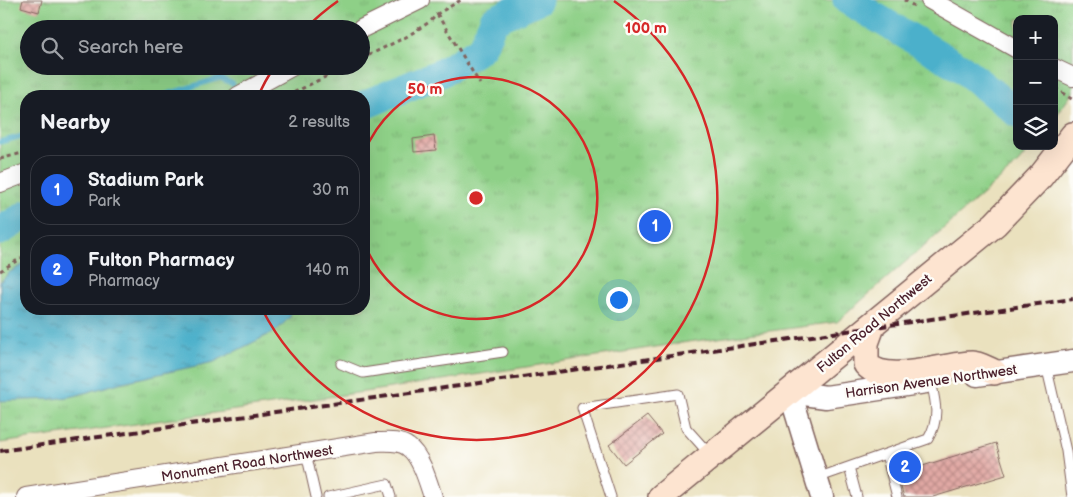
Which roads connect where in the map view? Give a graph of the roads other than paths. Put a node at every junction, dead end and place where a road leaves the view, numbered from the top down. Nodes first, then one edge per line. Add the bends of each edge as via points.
1 (930, 0) edge
2 (417, 1) edge
3 (370, 24) edge
4 (1013, 47) edge
5 (1058, 70) edge
6 (276, 75) edge
7 (1073, 77) edge
8 (249, 90) edge
9 (1073, 136) edge
10 (20, 175) edge
11 (0, 183) edge
12 (872, 324) junction
13 (503, 352) dead end
14 (1073, 361) edge
15 (341, 364) dead end
16 (1046, 365) junction
17 (994, 372) junction
18 (931, 381) junction
19 (790, 392) junction
20 (306, 453) junction
21 (886, 454) junction
22 (711, 456) junction
23 (848, 467) junction
24 (819, 488) edge
25 (26, 497) edge
26 (316, 497) edge
27 (328, 497) edge
28 (391, 497) edge
29 (432, 497) edge
30 (611, 497) edge
31 (661, 497) edge
32 (858, 497) edge
33 (897, 497) edge
34 (1072, 497) edge

1 - 4 street
2 - 3 street
5 - 7 street
6 - 8 street
9 - 12 main road, Fulton Road Northwest via 994,224
10 - 11 street
12 - 17 main road via 866,343 866,364 878,373 896,374 974,364
12 - 19 main road, Fulton Road Northwest
13 - 15 lane via 363,373
14 - 16 street, Harrison Avenue Northwest
16 - 17 street, Harrison Avenue Northwest
16 - 34 lane via 1066,451
17 - 18 street, Harrison Avenue Northwest
18 - 19 street, Harrison Avenue Northwest via 826,397
18 - 21 lane via 936,404 934,429 928,439
19 - 22 main road, Fulton Road Northwest
19 - 24 street
20 - 25 street, Monument Road Northwest
20 - 26 lane
20 - 29 street, Monument Road Northwest via 376,442 408,447 423,469
21 - 23 lane
21 - 33 lane
22 - 30 lane via 686,428 678,394 582,408
22 - 31 main road, Fulton Road Northwest
23 - 24 lane
23 - 32 lane
27 - 28 lane via 387,484

